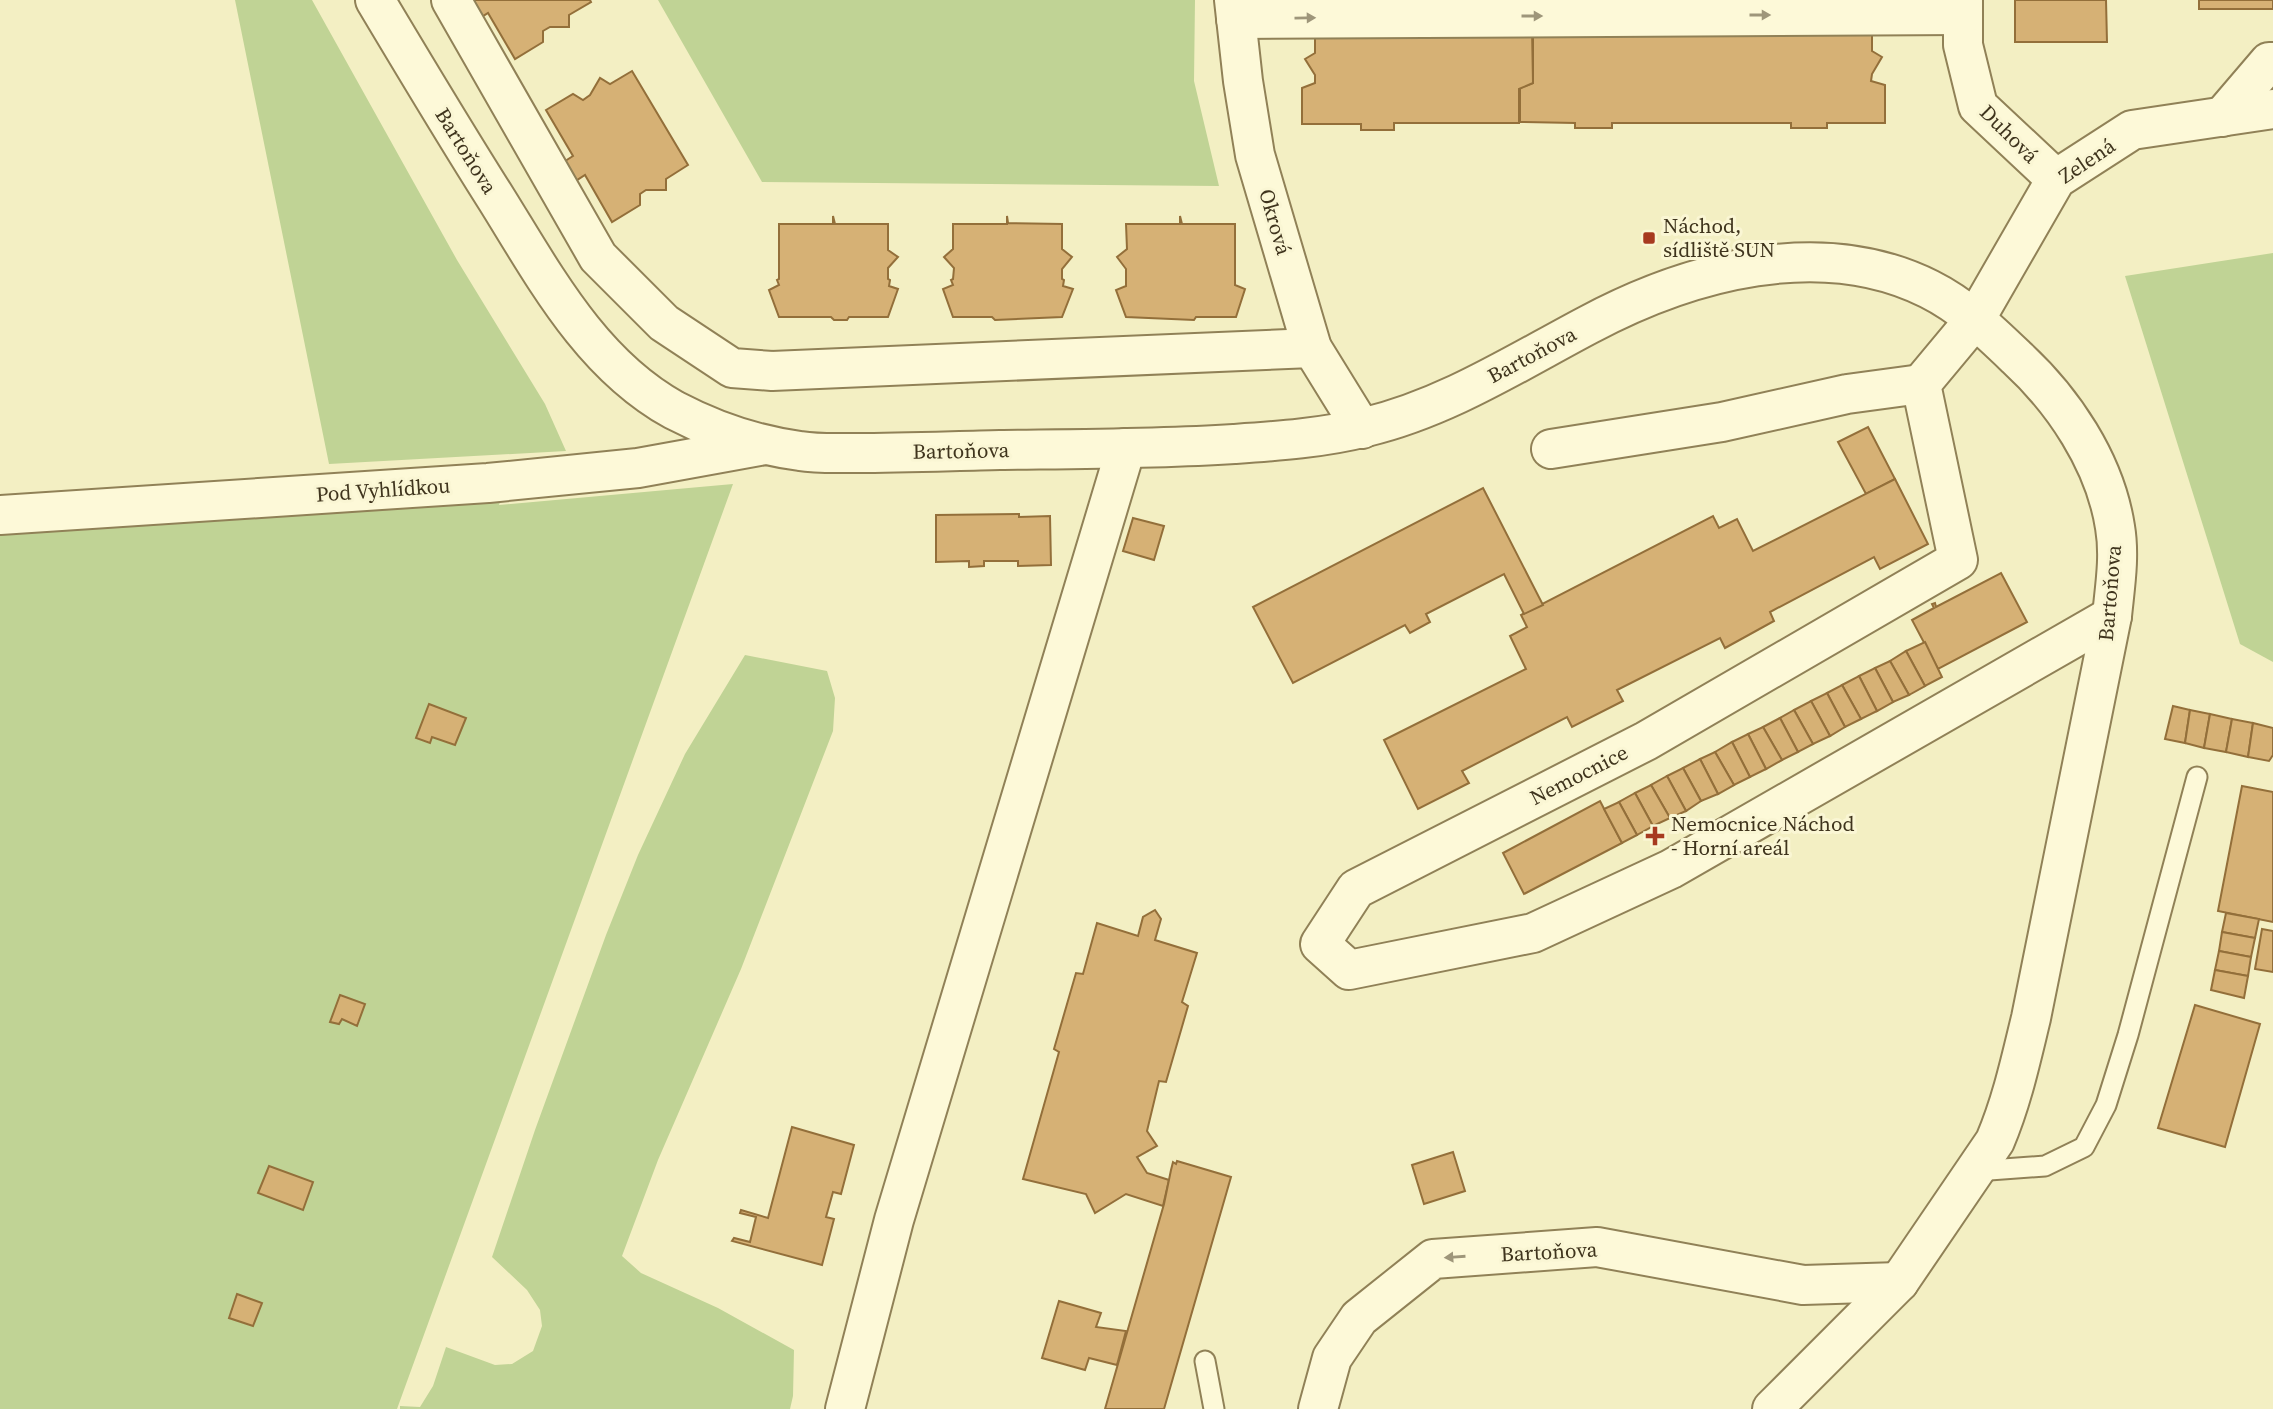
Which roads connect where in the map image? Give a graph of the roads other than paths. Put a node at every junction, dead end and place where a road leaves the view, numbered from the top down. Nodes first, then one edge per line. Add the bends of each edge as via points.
1 (375, 0) edge
2 (451, 0) edge
3 (1963, 7) edge
4 (1235, 9) edge
5 (2273, 62) edge
6 (2273, 109) edge
7 (2222, 117) junction
8 (2056, 180) junction
9 (1976, 318) junction
10 (1312, 348) junction
11 (1921, 384) junction
12 (1362, 429) junction
13 (765, 445) junction
14 (1126, 448) junction
15 (1551, 449) dead end
16 (0, 515) edge
17 (2112, 615) junction
18 (2197, 777) dead end
19 (1976, 1171) junction
20 (1899, 1282) junction
21 (1205, 1361) dead end
22 (845, 1409) edge
23 (1214, 1409) edge
24 (1318, 1409) edge
25 (1772, 1409) edge

1 - 13 street, Bartoňova via 550,288 585,333 652,396 729,435
2 - 10 street via 598,257 664,323 732,368 772,371
4 -> 3 street
3 - 8 street, Duhová via 1964,45 1978,106
4 - 10 street, Okrová via 1255,155
5 - 7 street
6 - 7 street, Zelená
7 - 8 street, Zelená via 2132,130
8 - 9 street, Zelená
9 - 11 street, Zelená
9 - 12 street, Bartoňova via 1932,290 1853,265 1831,261 1746,269 1665,290 1618,309 1446,400
9 - 17 street, Bartoňova via 2040,379 2100,474 2116,528
10 - 12 street, Okrová
11 - 15 street
11 - 17 street, Nemocnice via 1958,560 1646,741 1356,889 1320,944 1349,970 1533,933 1671,869
12 - 14 street, Bartoňova via 1272,442
13 - 14 street, Bartoňova via 861,453
13 - 16 street, Pod Vyhlídkou via 638,468 488,483
14 - 22 street via 894,1220
17 - 19 street, Bartoňova via 2019,1069 1996,1141
18 - 19 lane via 2129,1035 2106,1105 2084,1147 2046,1166
19 - 20 street, Bartoňova
20 -> 24 street, Bartoňova via 1803,1285 1597,1247 1433,1259 1359,1318 1332,1359
20 - 25 street, Bartoňova
21 - 23 lane

